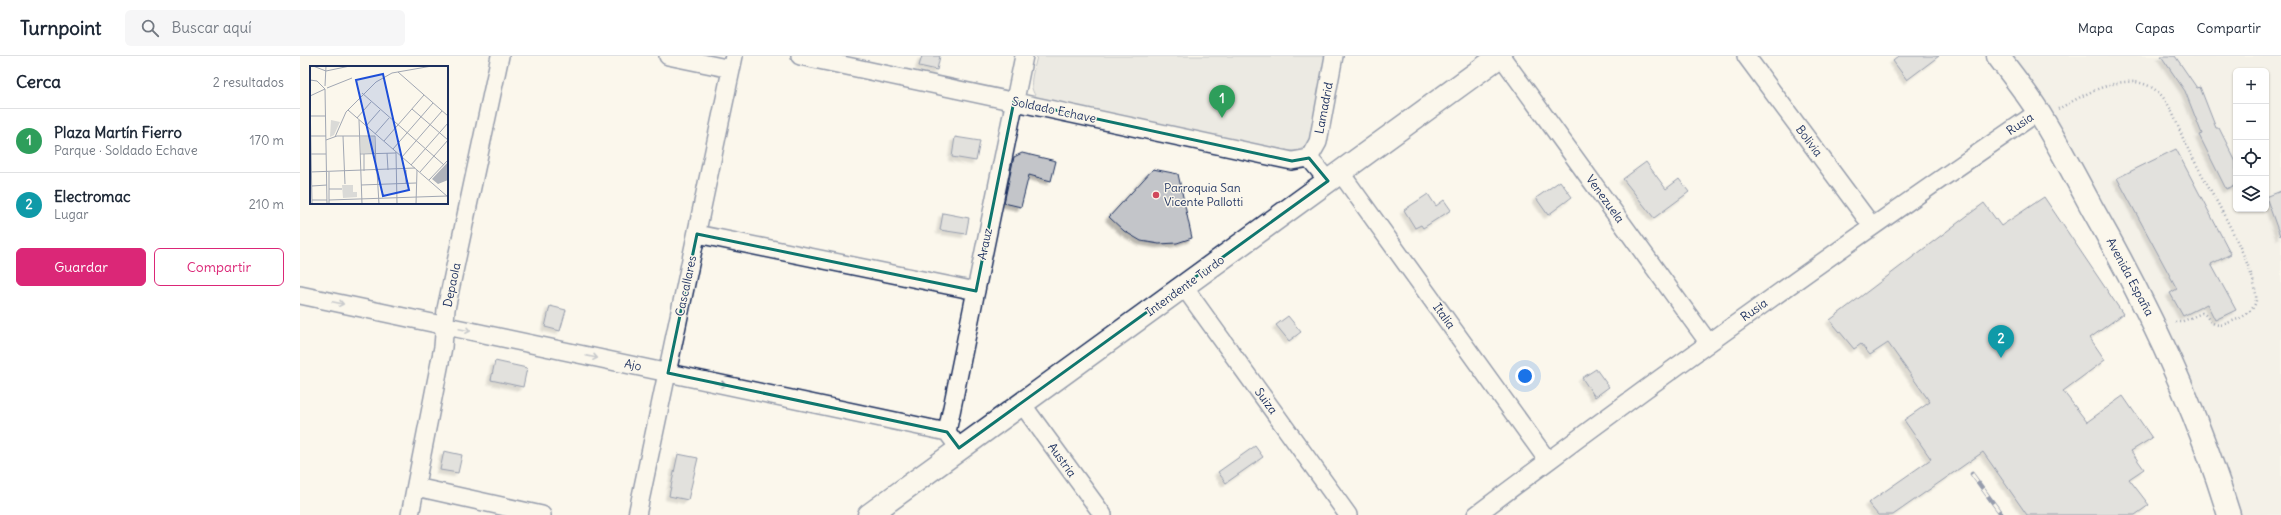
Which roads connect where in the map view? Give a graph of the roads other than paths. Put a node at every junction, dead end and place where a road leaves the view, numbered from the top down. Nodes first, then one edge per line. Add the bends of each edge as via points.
1 (500, 56) edge
2 (668, 56) edge
3 (800, 56) edge
4 (1024, 56) edge
5 (1334, 56) edge
6 (1501, 56) edge
7 (1746, 56) edge
8 (1998, 56) edge
9 (732, 62) edge
10 (1014, 101) junction
11 (2040, 114) junction
12 (1309, 158) junction
13 (1334, 176) junction
14 (1872, 226) junction
15 (697, 234) junction
16 (1184, 287) junction
17 (976, 291) junction
18 (300, 295) edge
19 (445, 326) junction
20 (1708, 342) junction
21 (668, 373) junction
22 (1022, 404) junction
23 (953, 440) junction
24 (1548, 461) junction
25 (416, 487) junction
26 (410, 515) edge
27 (542, 515) edge
28 (637, 515) edge
29 (869, 515) edge
30 (1103, 515) edge
31 (1348, 515) edge
32 (1476, 515) edge
33 (2229, 515) edge

1 - 19 street, Depaola via 446,310
2 - 9 street
3 - 10 street, Soldado Echave
4 - 10 street, Arauz
5 - 12 street, Lamadrid via 1318,142
6 - 13 street, Intendente Turdo
6 - 20 street, Venezuela
7 - 14 street, Bolivia
8 - 11 street, Avenida España
9 - 15 street, Cascallares
10 - 12 street, Soldado Echave via 1292,161
10 - 17 street, Arauz
11 - 14 street, Rusia
11 - 33 street, Avenida España via 2157,330 2209,455
12 - 13 street, Italia
13 - 16 street, Intendente Turdo
13 - 24 street, Italia
14 - 20 street, Rusia
15 - 17 street
15 - 21 street, Cascallares
16 - 22 street, Intendente Turdo
16 - 31 street, Suiza
17 - 23 street, Arauz
18 -> 19 street, Ajo
19 -> 21 street, Ajo
19 - 25 street, Depaola
20 - 24 street, Rusia
21 -> 23 street, Ajo
21 - 28 street, Cascallares
22 - 23 street, Intendente Turdo
22 - 30 street, Austria
23 - 29 street, Intendente Turdo
24 - 32 street, Rusia
25 - 26 street, Depaola
25 - 27 street

